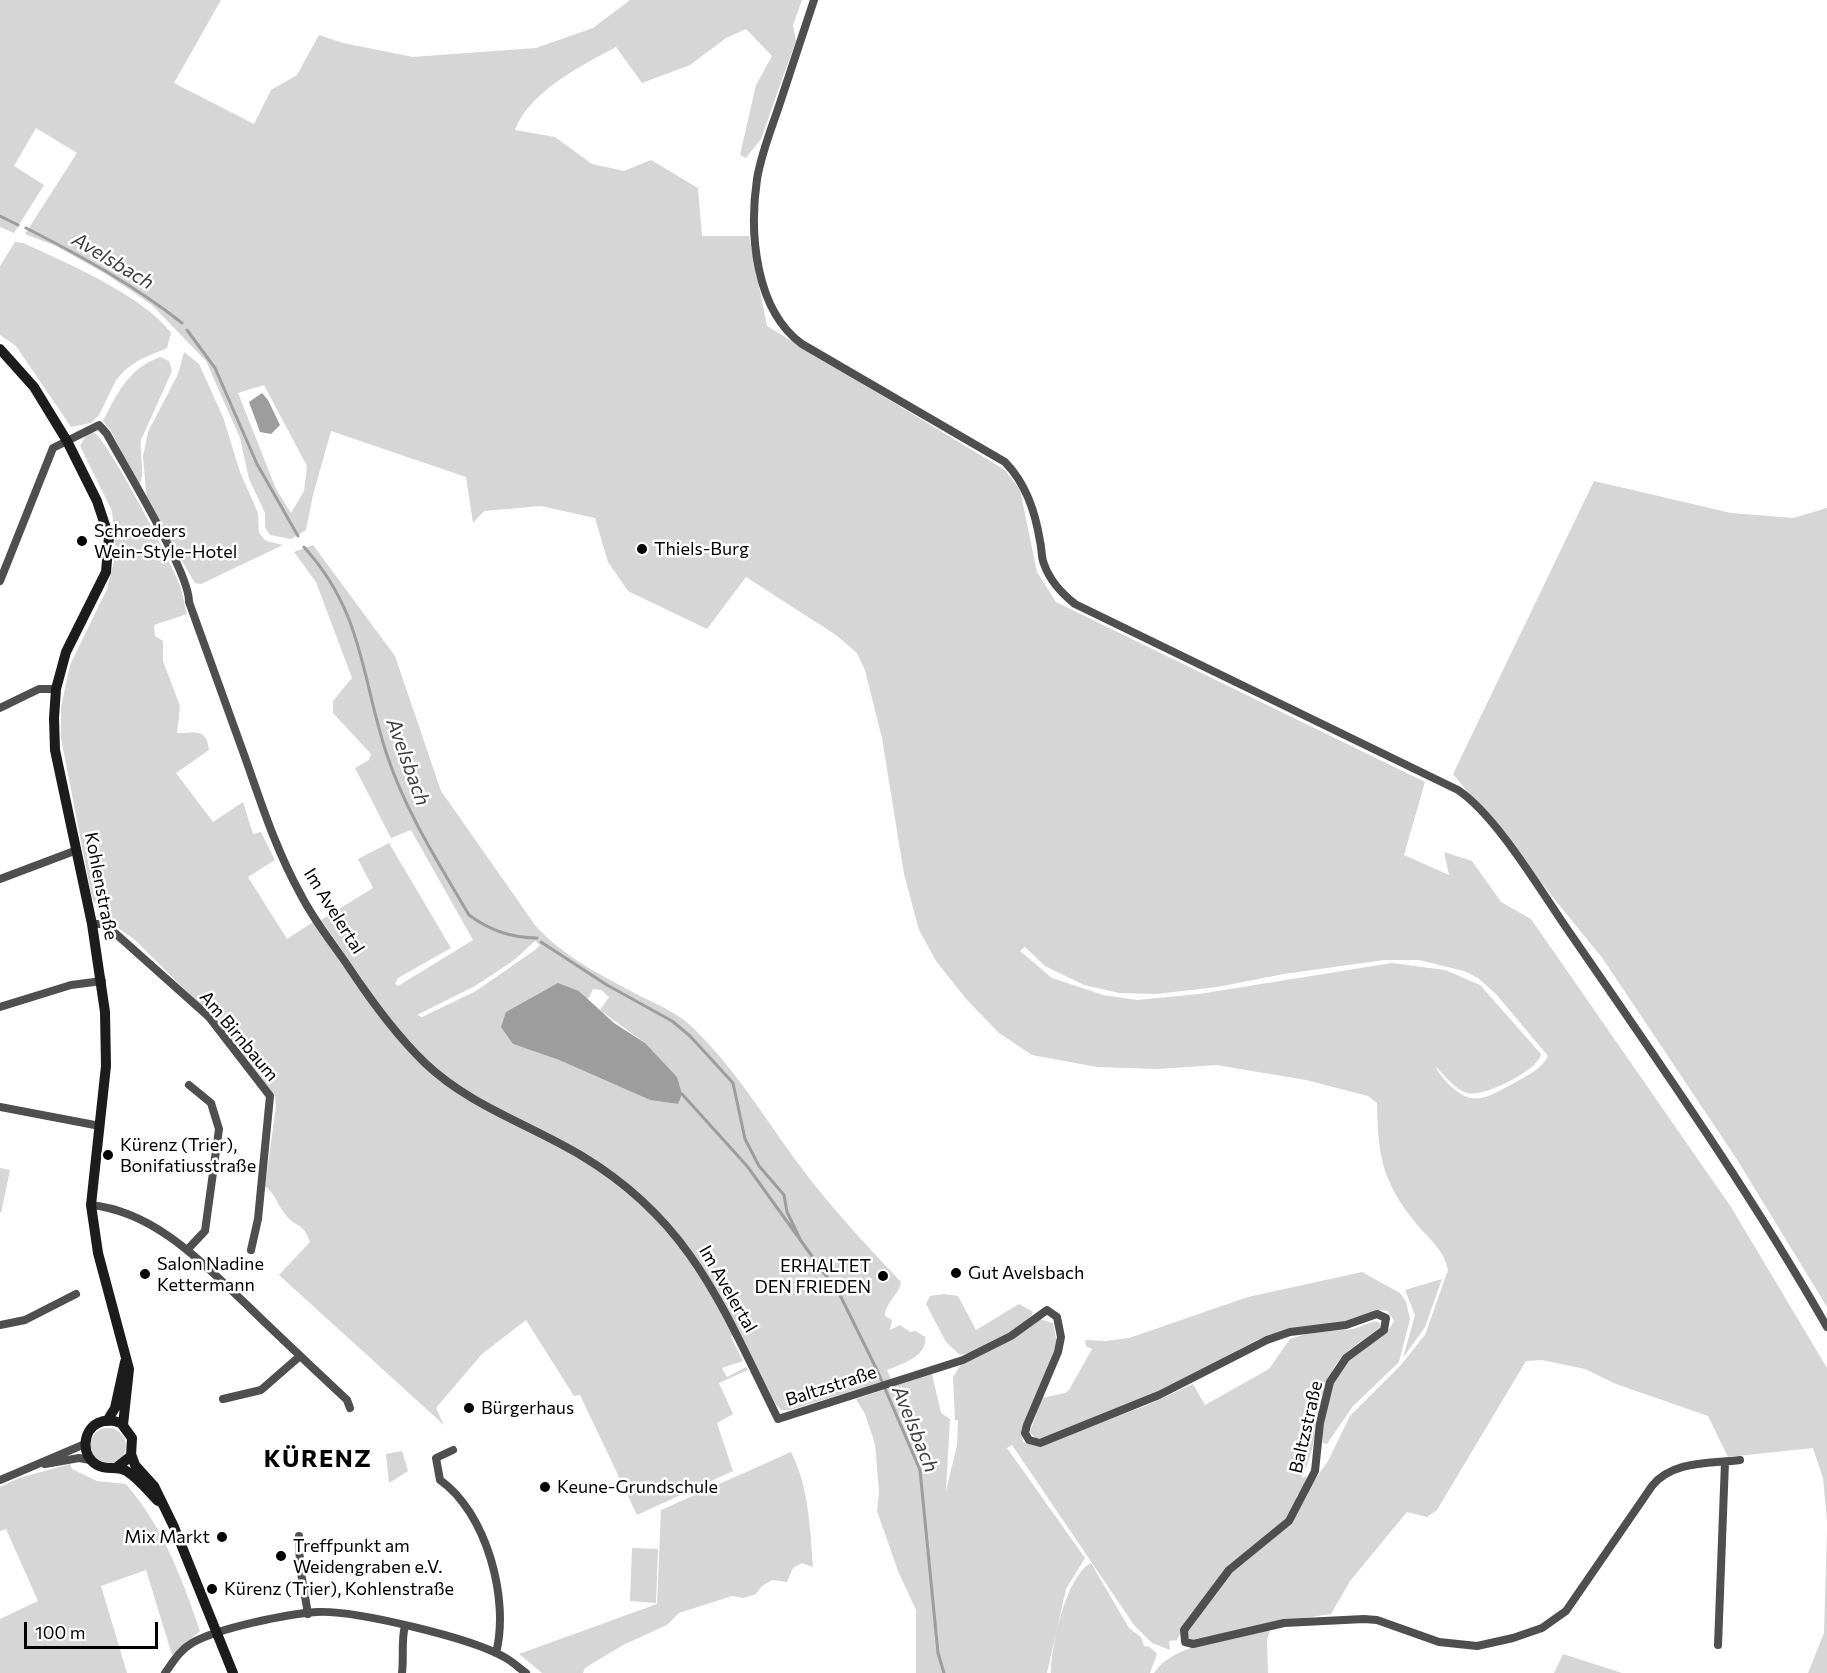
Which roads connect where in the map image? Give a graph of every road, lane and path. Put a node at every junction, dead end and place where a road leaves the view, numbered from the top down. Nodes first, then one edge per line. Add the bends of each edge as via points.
1 (814, 0) edge
2 (0, 349) edge
3 (67, 441) junction
4 (0, 581) edge
5 (56, 688) junction
6 (0, 708) edge
7 (76, 850) junction
8 (0, 879) edge
9 (92, 924) junction
10 (102, 981) junction
11 (0, 1007) edge
12 (189, 1085) dead end
13 (0, 1107) edge
14 (100, 1126) junction
15 (91, 1205) junction
16 (188, 1249) junction
17 (251, 1250) dead end
18 (76, 1294) dead end
19 (0, 1325) edge
20 (1827, 1327) edge
21 (126, 1354) junction
22 (300, 1356) junction
23 (223, 1399) dead end
24 (350, 1408) dead end
25 (778, 1419) joint
26 (107, 1421) junction
27 (123, 1425) junction
28 (85, 1444) junction
29 (453, 1450) dead end
30 (131, 1454) junction
31 (90, 1460) junction
32 (1740, 1460) dead end
33 (1725, 1462) junction
34 (41, 1464) junction
35 (116, 1468) junction
36 (0, 1480) edge
37 (163, 1506) junction
38 (298, 1536) dead end
39 (308, 1614) junction
40 (405, 1626) junction
41 (218, 1632) junction
42 (1718, 1645) dead end
43 (496, 1653) junction
44 (165, 1673) edge
45 (233, 1673) edge
46 (402, 1673) edge
47 (526, 1673) edge

1 - 20 street via 757,181 755,229 762,280 783,326 802,344 1005,462 1028,494 1043,563 1061,592 1075,604 1458,790 1476,804 1662,1067 1792,1266
2 - 3 main road via 34,387
3 - 4 street, Im Avelertal via 53,448
3 - 5 main road, Kohlenstraße via 103,514 109,546 106,572 66,652
3 - 25 street, Im Avelertal via 94,426 102,428 180,567 275,843 302,897 372,1001 402,1039 443,1078 481,1104 580,1155 624,1184 656,1212 711,1285
5 - 6 street via 39,689
5 - 7 main road, Kohlenstraße via 55,750
7 - 8 street
7 - 9 main road, Kohlenstraße
9 - 10 main road, Kohlenstraße
9 - 17 street, Am Birnbaum via 102,924 115,933 209,1017 270,1096 258,1219
10 - 11 street via 71,985
10 - 14 main road, Kohlenstraße via 106,1051
12 - 16 street via 211,1103 219,1129 205,1231
13 - 14 street
14 - 15 main road, Kohlenstraße
15 - 16 street via 108,1207 143,1221
15 - 21 main road, Kohlenstraße via 98,1253
16 - 22 street
18 - 19 street via 25,1320
21 - 26 main road, Kohlenstraße via 115,1408
21 - 27 main road, Kohlenstraße via 130,1376
22 - 23 street via 261,1390
22 - 24 street via 347,1400
25 - 33 street, Baltzstraße via 963,1360 1011,1336 1044,1311 1057,1317 1060,1344 1025,1431 1029,1440 1040,1443 1159,1395 1278,1335 1346,1325 1377,1314 1386,1318 1384,1330 1346,1358 1330,1382 1320,1423 1315,1471 1289,1521 1229,1570 1205,1599 1184,1630 1185,1642 1193,1644 1284,1623 1364,1619 1439,1642 1477,1646 1513,1638 1542,1628 1566,1611 1658,1478 1681,1467
26 - 27 main road
26 - 28 main road, Kohlenstraße via 93,1427
27 - 30 main road, Kohlenstraße via 132,1438
28 - 31 main road
28 - 34 street
29 - 43 street via 436,1458 440,1480 470,1510 490,1558 500,1623
30 - 35 main road
30 - 37 main road, Kohlenstraße
31 - 34 street via 77,1458
31 - 35 main road, Kohlenstraße via 102,1468
32 - 33 street, Baltzstraße
33 - 42 street
34 - 36 street
35 - 37 main road, Kohlenstraße via 130,1473
37 - 41 main road, Kohlenstraße
38 - 39 street
39 - 40 street via 349,1615
39 - 41 street
40 - 43 street
40 - 46 street
41 - 44 street via 184,1649
41 - 45 main road, Kohlenstraße
43 - 47 street

